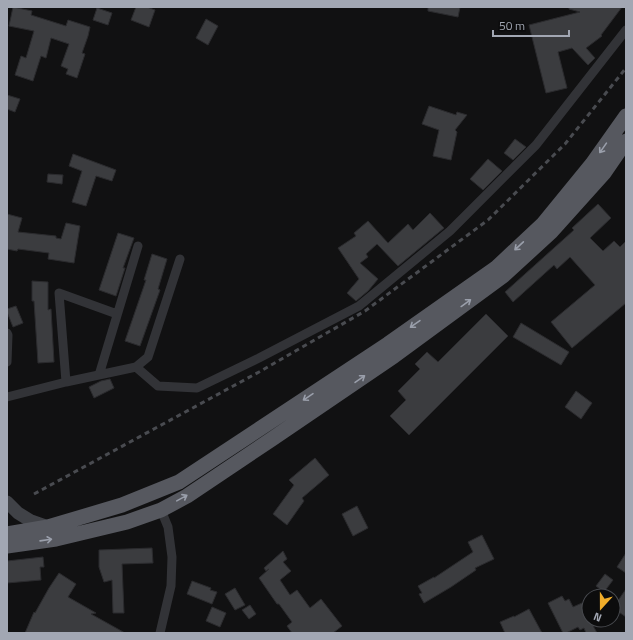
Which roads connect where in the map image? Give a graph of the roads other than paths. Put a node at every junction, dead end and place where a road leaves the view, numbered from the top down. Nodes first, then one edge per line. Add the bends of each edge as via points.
1 (626, 30) edge
2 (626, 116) edge
3 (626, 141) edge
4 (138, 246) dead end
5 (180, 259) dead end
6 (117, 314) junction
7 (7, 333) edge
8 (7, 362) edge
9 (136, 367) junction
10 (99, 375) junction
11 (66, 382) junction
12 (7, 397) edge
13 (7, 502) edge
14 (161, 510) junction
15 (48, 527) junction
16 (7, 534) edge
17 (7, 546) edge
18 (160, 633) edge

1 - 9 street via 536,145 450,231 359,306 197,388 158,386
2 -> 15 highway via 592,164 543,224 496,268 179,482 122,506
14 -> 3 highway via 187,496 394,356 503,276 551,232 604,172
4 - 6 street
5 - 9 street via 148,357
6 - 10 street
6 - 11 street via 59,292
7 - 8 street
9 - 10 street
10 - 11 street
11 - 12 street
13 - 15 main road via 31,521
17 -> 14 highway via 56,539 127,522
14 - 18 street via 168,527 172,556 171,586
15 - 16 highway

